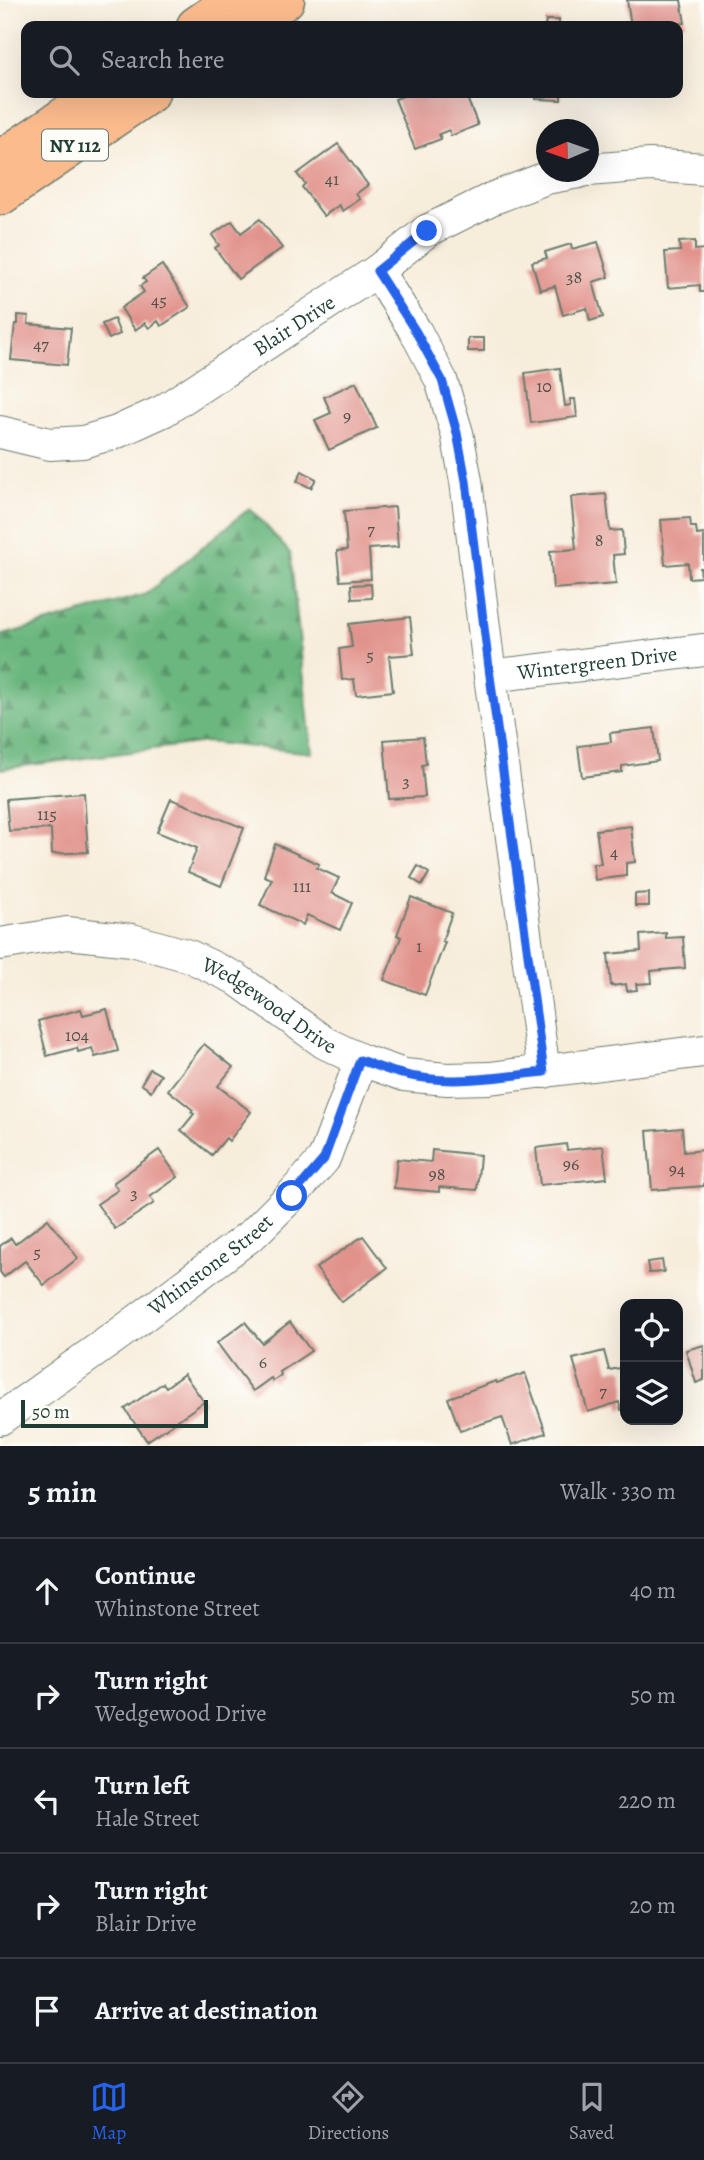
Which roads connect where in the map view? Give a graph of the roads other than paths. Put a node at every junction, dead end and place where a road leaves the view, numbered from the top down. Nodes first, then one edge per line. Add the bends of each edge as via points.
1 (233, 0) edge
2 (285, 0) edge
3 (203, 21) edge
4 (254, 21) edge
5 (92, 98) edge
6 (143, 98) edge
7 (0, 160) edge
8 (599, 169) edge
9 (704, 169) edge
10 (536, 182) edge
11 (0, 196) edge
12 (377, 271) junction
13 (0, 432) edge
14 (704, 650) edge
15 (490, 676) junction
16 (0, 944) edge
17 (704, 1051) edge
18 (360, 1060) junction
19 (544, 1072) junction
20 (0, 1419) edge

1 - 3 main road
2 - 4 main road
5 - 7 main road, NY 112
6 - 11 main road, NY 112
8 - 9 street via 650,165
10 - 12 street, Blair Drive via 437,225
12 - 13 street, Blair Drive via 163,411 117,432 83,442 50,444
12 - 15 street via 442,380 457,433
14 - 15 street, Wintergreen Drive
15 - 19 street
16 - 18 street, Wedgewood Drive via 67,933 132,940 189,956 236,978 325,1043
17 - 19 street, Wedgewood Drive
18 - 19 street, Wedgewood Drive via 404,1075 447,1079
18 - 20 street, Whinstone Street via 324,1159 254,1234

